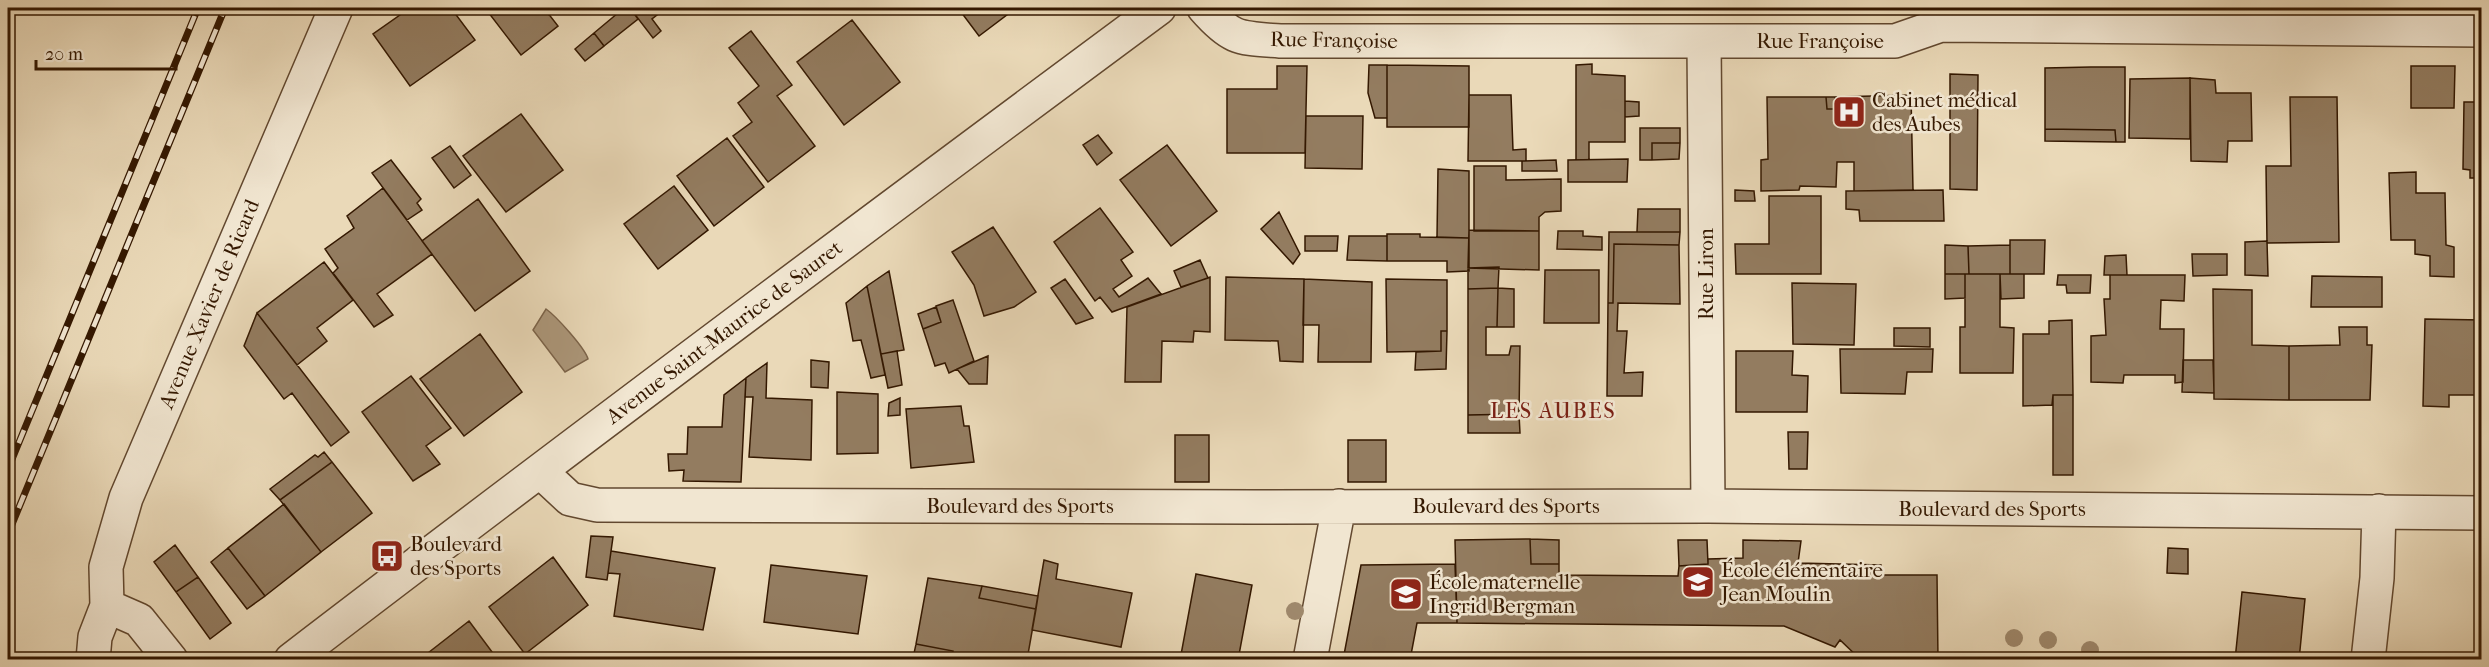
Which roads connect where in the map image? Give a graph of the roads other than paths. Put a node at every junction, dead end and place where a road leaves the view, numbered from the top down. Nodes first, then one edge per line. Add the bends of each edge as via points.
1 (336, 8) edge
2 (1159, 8) edge
3 (1204, 8) edge
4 (1941, 16) edge
5 (2481, 30) edge
6 (1704, 42) junction
7 (541, 472) junction
8 (1339, 506) junction
9 (1708, 506) junction
10 (2379, 511) junction
11 (2481, 513) edge
12 (107, 606) junction
13 (93, 660) edge
14 (171, 660) edge
15 (291, 660) edge
16 (1310, 660) edge
17 (2368, 660) edge

1 - 12 street, Avenue Xavier de Ricard via 126,498 106,567
2 - 7 street, Avenue Saint-Maurice de Sauret via 668,372
3 - 6 street, Rue Françoise via 1222,28 1244,38 1268,40
4 - 5 street, Rue Françoise
4 - 6 street, Rue Françoise via 1894,40
6 - 9 street, Rue Liron
7 - 8 street, Boulevard des Sports via 570,499 597,505
7 - 15 street, Avenue Saint-Maurice de Sauret
8 - 9 street, Boulevard des Sports
8 - 16 street
9 - 10 street, Boulevard des Sports
10 - 11 street, Boulevard des Sports
10 - 17 street
12 - 13 street, Avenue Xavier de Ricard via 94,637
12 - 14 street via 139,621

